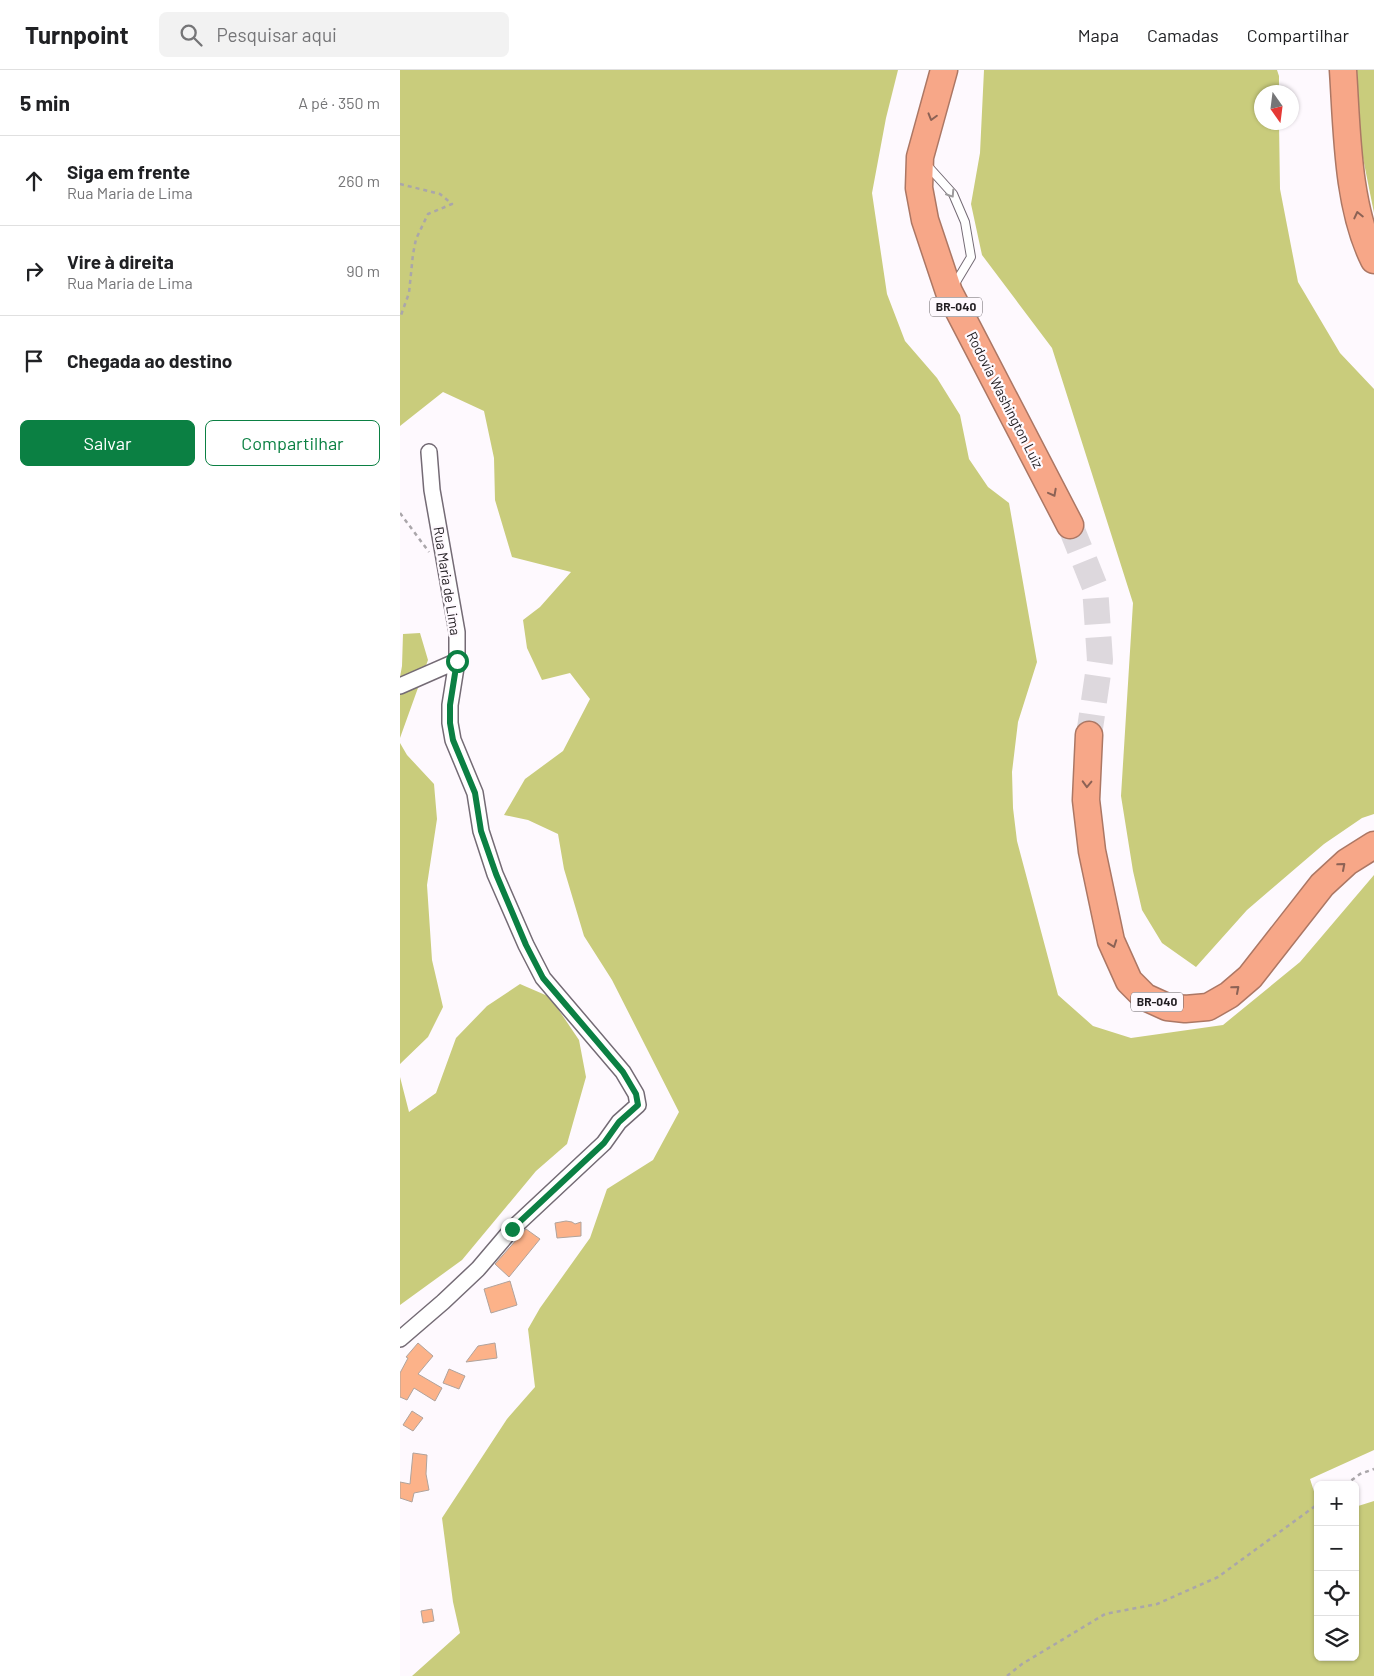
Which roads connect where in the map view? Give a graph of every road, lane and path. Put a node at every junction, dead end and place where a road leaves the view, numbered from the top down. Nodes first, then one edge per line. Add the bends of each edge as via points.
1 (944, 70) edge
2 (1344, 70) edge
3 (920, 158) junction
4 (400, 184) edge
5 (1374, 260) edge
6 (949, 292) junction
7 (400, 318) edge
8 (429, 452) dead end
9 (400, 513) edge
10 (1070, 525) tunnel mouth
11 (445, 556) junction
12 (457, 661) junction
13 (400, 686) edge
14 (1088, 735) tunnel mouth
15 (1374, 845) edge
16 (400, 1339) edge
17 (1374, 1469) edge
18 (1350, 1481) edge
19 (1314, 1507) edge
20 (1007, 1676) edge

1 -> 3 highway, Rodovia Washington Luiz / BR-040
5 -> 2 highway via 1358,214 1350,161
3 - 6 highway, Rodovia Washington Luiz / BR-040 via 919,188 925,220
3 -> 6 lane via 953,194 965,222 971,257
4 - 7 path via 440,194 452,204 428,214 416,239 410,293
6 -> 10 highway, Rodovia Washington Luiz / BR-040
8 - 11 street, Rua Maria de Lima via 432,490
9 - 11 path via 428,552
11 - 12 street, Rua Maria de Lima via 457,632
12 - 13 street
12 - 16 street, Rua Maria de Lima via 450,705 452,731 461,761 472,782 481,831 496,874 543,978 623,1072 636,1094 638,1105 619,1122 604,1143 512,1229 478,1269
14 -> 15 highway, BR-040 via 1086,800 1092,851 1111,941 1128,981 1144,997 1167,1007 1208,1007 1229,995 1250,977 1322,885 1347,862
17 - 18 path
19 - 20 path via 1218,1577 1157,1604 1105,1614

